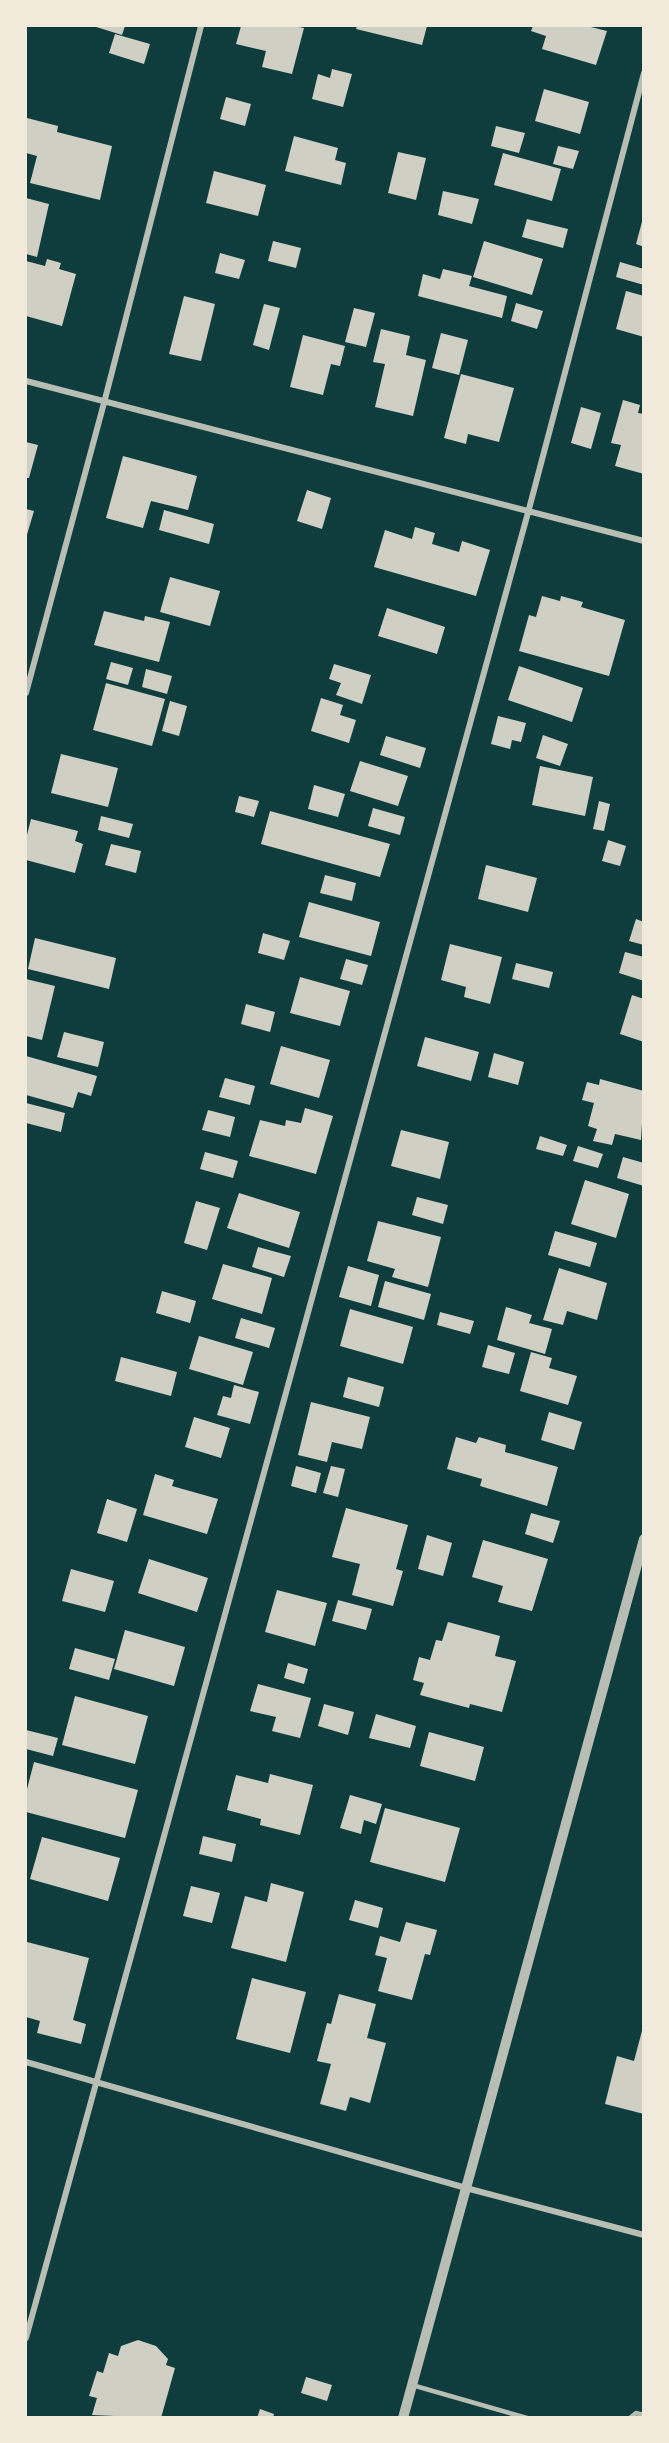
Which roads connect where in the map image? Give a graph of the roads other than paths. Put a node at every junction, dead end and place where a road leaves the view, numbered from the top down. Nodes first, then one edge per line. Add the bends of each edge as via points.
1 (201, 26) edge
2 (644, 73) edge
3 (26, 381) edge
4 (104, 403) junction
5 (529, 509) junction
6 (644, 540) edge
7 (26, 693) edge
8 (644, 1539) edge
9 (26, 2062) edge
10 (95, 2081) junction
11 (466, 2188) junction
12 (644, 2235) edge
13 (26, 2338) edge
14 (412, 2385) junction
15 (644, 2415) edge
16 (403, 2418) edge
17 (527, 2418) edge
18 (630, 2418) edge

1 - 4 street
2 - 5 street
3 - 4 street
4 - 5 street
4 - 7 street
5 - 6 street
5 - 10 street
8 - 11 street
9 - 10 street
10 - 11 street
10 - 13 street
11 - 12 street
11 - 14 street
14 - 16 street
14 - 17 lane
15 - 18 lane via 636,2413

